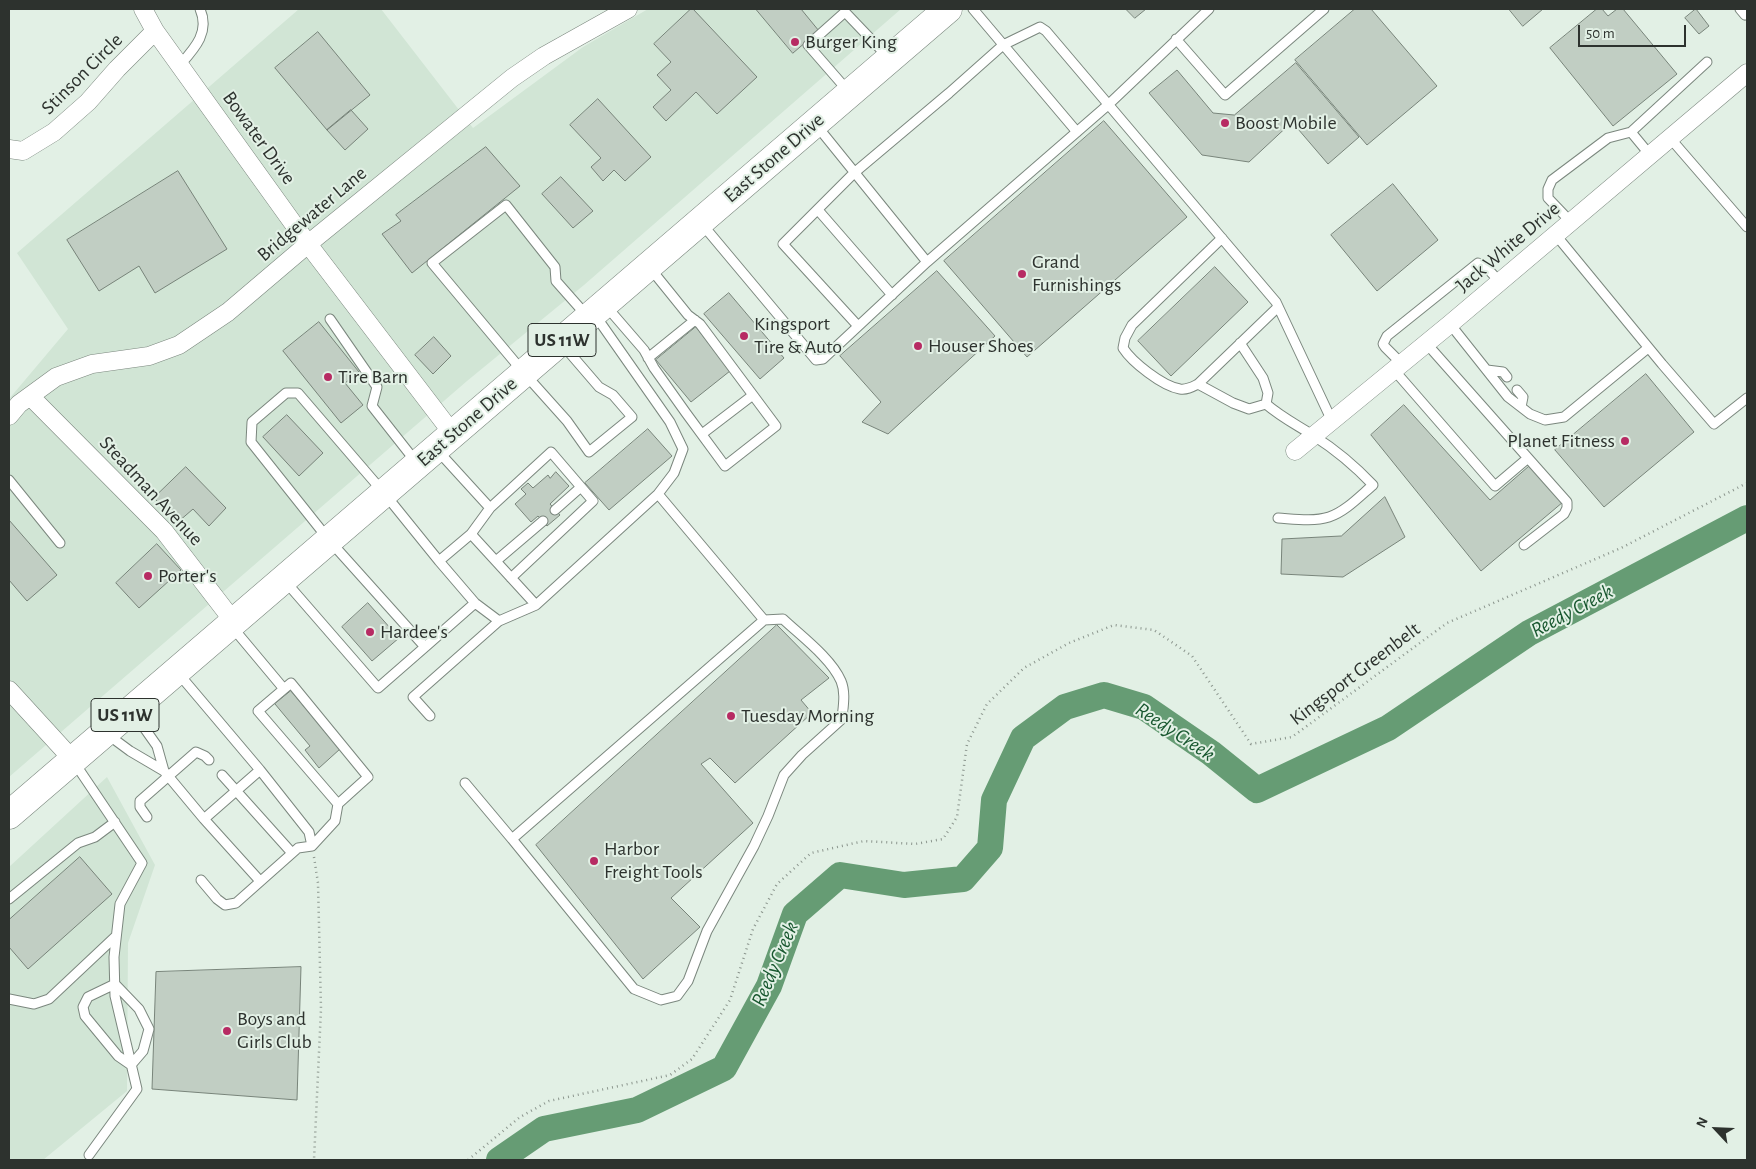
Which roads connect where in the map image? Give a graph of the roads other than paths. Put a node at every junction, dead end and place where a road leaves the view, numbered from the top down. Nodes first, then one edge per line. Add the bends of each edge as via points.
1 (143, 9) edge
2 (200, 9) edge
3 (628, 9) edge
4 (948, 9) edge
5 (973, 9) edge
6 (1209, 9) edge
7 (1324, 9) edge
8 (1740, 9) edge
9 (843, 10) edge
10 (1747, 14) edge
11 (156, 31) junction
12 (1176, 39) junction
13 (1003, 45) junction
14 (889, 59) junction
15 (1707, 62) dead end
16 (180, 65) junction
17 (1747, 73) edge
18 (849, 93) junction
19 (1109, 104) junction
20 (814, 123) junction
21 (1077, 132) junction
22 (1631, 132) junction
23 (1670, 138) junction
24 (9, 149) edge
25 (1650, 155) junction
26 (854, 173) junction
27 (818, 210) junction
28 (700, 222) junction
29 (1570, 222) junction
30 (1747, 227) edge
31 (1555, 234) junction
32 (1222, 238) junction
33 (308, 244) junction
34 (927, 262) junction
35 (649, 266) junction
36 (1500, 282) junction
37 (892, 295) junction
38 (1278, 307) junction
39 (596, 311) junction
40 (330, 319) dead end
41 (695, 320) junction
42 (1450, 324) junction
43 (858, 326) junction
44 (560, 342) junction
45 (1426, 343) junction
46 (1240, 344) junction
47 (1648, 348) junction
48 (648, 358) junction
49 (1398, 367) junction
50 (1487, 370) junction
51 (524, 373) junction
52 (1507, 377) dead end
53 (1198, 384) junction
54 (1517, 390) dead end
55 (753, 395) junction
56 (30, 396) junction
57 (1747, 398) edge
58 (1266, 404) junction
59 (1521, 407) junction
60 (9, 416) edge
61 (1332, 421) junction
62 (702, 434) junction
63 (1314, 436) junction
64 (435, 449) junction
65 (1295, 451) dead end
66 (1528, 458) junction
67 (9, 480) edge
68 (581, 487) junction
69 (384, 493) junction
70 (658, 494) junction
71 (490, 508) junction
72 (555, 510) dead end
73 (1278, 518) dead end
74 (543, 520) dead end
75 (472, 534) junction
76 (329, 540) junction
77 (60, 543) dead end
78 (1524, 545) dead end
79 (439, 561) junction
80 (496, 562) junction
81 (511, 578) junction
82 (284, 579) junction
83 (475, 604) junction
84 (536, 605) junction
85 (764, 620) junction
86 (499, 621) junction
87 (232, 623) junction
88 (425, 647) junction
89 (176, 671) junction
90 (284, 689) junction
91 (9, 692) edge
92 (131, 709) junction
93 (430, 716) dead end
94 (104, 732) junction
95 (73, 760) junction
96 (208, 760) dead end
97 (260, 770) junction
98 (166, 774) junction
99 (222, 776) dead end
100 (465, 783) dead end
101 (236, 791) junction
102 (338, 804) junction
103 (9, 815) edge
104 (147, 817) dead end
105 (204, 819) junction
106 (114, 822) junction
107 (512, 839) junction
108 (312, 846) junction
109 (292, 853) junction
110 (200, 880) dead end
111 (260, 881) junction
112 (9, 899) edge
113 (116, 936) junction
114 (115, 984) junction
115 (9, 999) edge
116 (131, 1065) junction
117 (89, 1155) dead end

1 - 11 street, Bowater Drive
2 - 16 lane via 203,34
3 - 33 street, Bridgewater Lane via 544,56 512,78
4 - 14 highway, East Stone Drive / US 11W
5 - 13 lane
6 - 12 lane
7 - 12 lane via 1225,95
8 - 10 lane via 1744,15
9 - 14 lane
9 - 18 lane via 808,45
11 - 16 street, Bowater Drive
11 - 24 street, Stinson Circle via 88,102 54,132 23,151
12 - 19 lane
13 - 19 lane via 1040,27
13 - 21 lane
13 - 26 lane
14 - 18 highway, East Stone Drive / US 11W
15 - 22 lane
16 - 33 street, Bowater Drive
17 - 23 street, Jack White Drive
18 - 20 highway, East Stone Drive / US 11W
19 - 21 lane
19 - 32 lane
20 - 26 lane
20 - 28 highway, East Stone Drive / US 11W
21 - 34 lane
22 - 25 lane
22 - 29 lane via 1608,138 1552,180 1548,198
23 - 25 street, Jack White Drive
23 - 30 lane
25 - 29 street, Jack White Drive
26 - 27 lane
26 - 34 lane
27 - 37 lane
27 - 43 lane via 783,244
28 - 35 highway, East Stone Drive / US 11W
28 - 43 lane via 816,360 823,359
29 - 31 street, Jack White Drive
31 - 36 street, Jack White Drive
31 - 47 lane
32 - 38 lane
32 - 53 lane via 1132,325 1123,348 1128,356 1170,386 1180,389
33 - 56 street, Bridgewater Lane via 228,312 179,345 150,356 92,364 56,376
33 - 64 street, Bowater Drive
34 - 37 lane
35 - 39 highway, East Stone Drive / US 11W
35 - 41 lane
36 - 42 street, Jack White Drive
36 - 49 lane via 1478,263 1387,336 1383,344
37 - 43 lane
38 - 46 lane
38 - 61 lane
39 - 44 highway, East Stone Drive / US 11W
39 - 48 lane via 644,350
39 - 51 lane via 556,281 555,267 506,205 432,262
39 - 70 lane via 670,422 683,449 674,473
40 - 64 lane via 377,387 372,406
41 - 48 lane
41 - 55 lane
42 - 45 street, Jack White Drive
42 - 50 lane
44 - 51 highway, East Stone Drive / US 11W
44 - 51 lane via 599,388 613,396 632,417 590,452
45 - 49 street, Jack White Drive
45 - 66 lane
46 - 53 lane
46 - 58 lane via 1263,378 1268,392
47 - 57 lane via 1714,424
47 - 59 lane via 1564,416 1545,420
48 - 62 lane
49 - 61 street, Jack White Drive
49 - 66 lane via 1495,486
50 - 52 lane via 1503,372
50 - 59 lane via 1508,397
51 - 64 highway, East Stone Drive / US 11W
53 - 58 lane via 1249,409
54 - 59 lane via 1523,397
55 - 62 lane
55 - 62 lane via 776,426 725,466
56 - 60 street, Bridgewater Lane
56 - 87 street, Steadman Avenue via 164,531
58 - 63 lane
61 - 63 street, Jack White Drive
63 - 65 street, Jack White Drive
63 - 73 lane via 1373,485 1330,517 1315,520
64 - 69 highway, East Stone Drive / US 11W
64 - 71 lane
66 - 78 lane via 1567,502 1567,508
67 - 77 lane
68 - 71 lane via 551,452
68 - 72 lane
68 - 81 lane via 593,501
69 - 76 highway, East Stone Drive / US 11W
69 - 76 lane via 298,393 286,392 252,422 251,442
69 - 79 lane
70 - 84 lane
70 - 85 lane
71 - 75 lane
74 - 80 lane
75 - 79 lane
75 - 80 lane
76 - 82 highway, East Stone Drive / US 11W
76 - 88 lane
79 - 83 lane
80 - 81 lane
81 - 84 lane
82 - 87 highway, East Stone Drive / US 11W
82 - 88 lane via 378,688
83 - 86 lane
83 - 88 lane
84 - 86 lane
85 - 107 lane
85 - 107 lane via 783,619 830,663 841,682 844,699 842,719 784,775 754,846 707,931 688,981 677,996 661,1000 634,989
86 - 93 lane via 413,697
87 - 89 highway, East Stone Drive / US 11W
87 - 90 lane
89 - 92 highway, East Stone Drive / US 11W
89 - 97 lane
90 - 102 lane via 258,711
90 - 102 lane via 290,684 368,777
91 - 95 street
92 - 94 highway, East Stone Drive / US 11W
92 - 98 lane via 157,746
94 - 95 highway, East Stone Drive / US 11W
94 - 98 lane
95 - 103 highway, East Stone Drive / US 11W
95 - 106 lane
96 - 98 lane via 196,752
97 - 101 lane
97 - 108 lane via 309,832
98 - 104 lane via 140,801 140,808
98 - 105 lane
99 - 101 lane
100 - 107 lane
101 - 105 lane
101 - 109 lane
102 - 108 lane via 335,821
105 - 111 lane
106 - 112 lane via 95,837 78,843
106 - 113 lane via 142,864 120,904
108 - 109 lane via 298,848
109 - 111 lane
110 - 111 lane via 225,905 236,903
113 - 114 lane
113 - 115 lane via 49,999 34,1004
114 - 116 lane
114 - 116 lane via 139,1009 149,1029 143,1050
114 - 116 lane via 88,997 83,1007 85,1016 118,1056
116 - 117 lane via 137,1089

